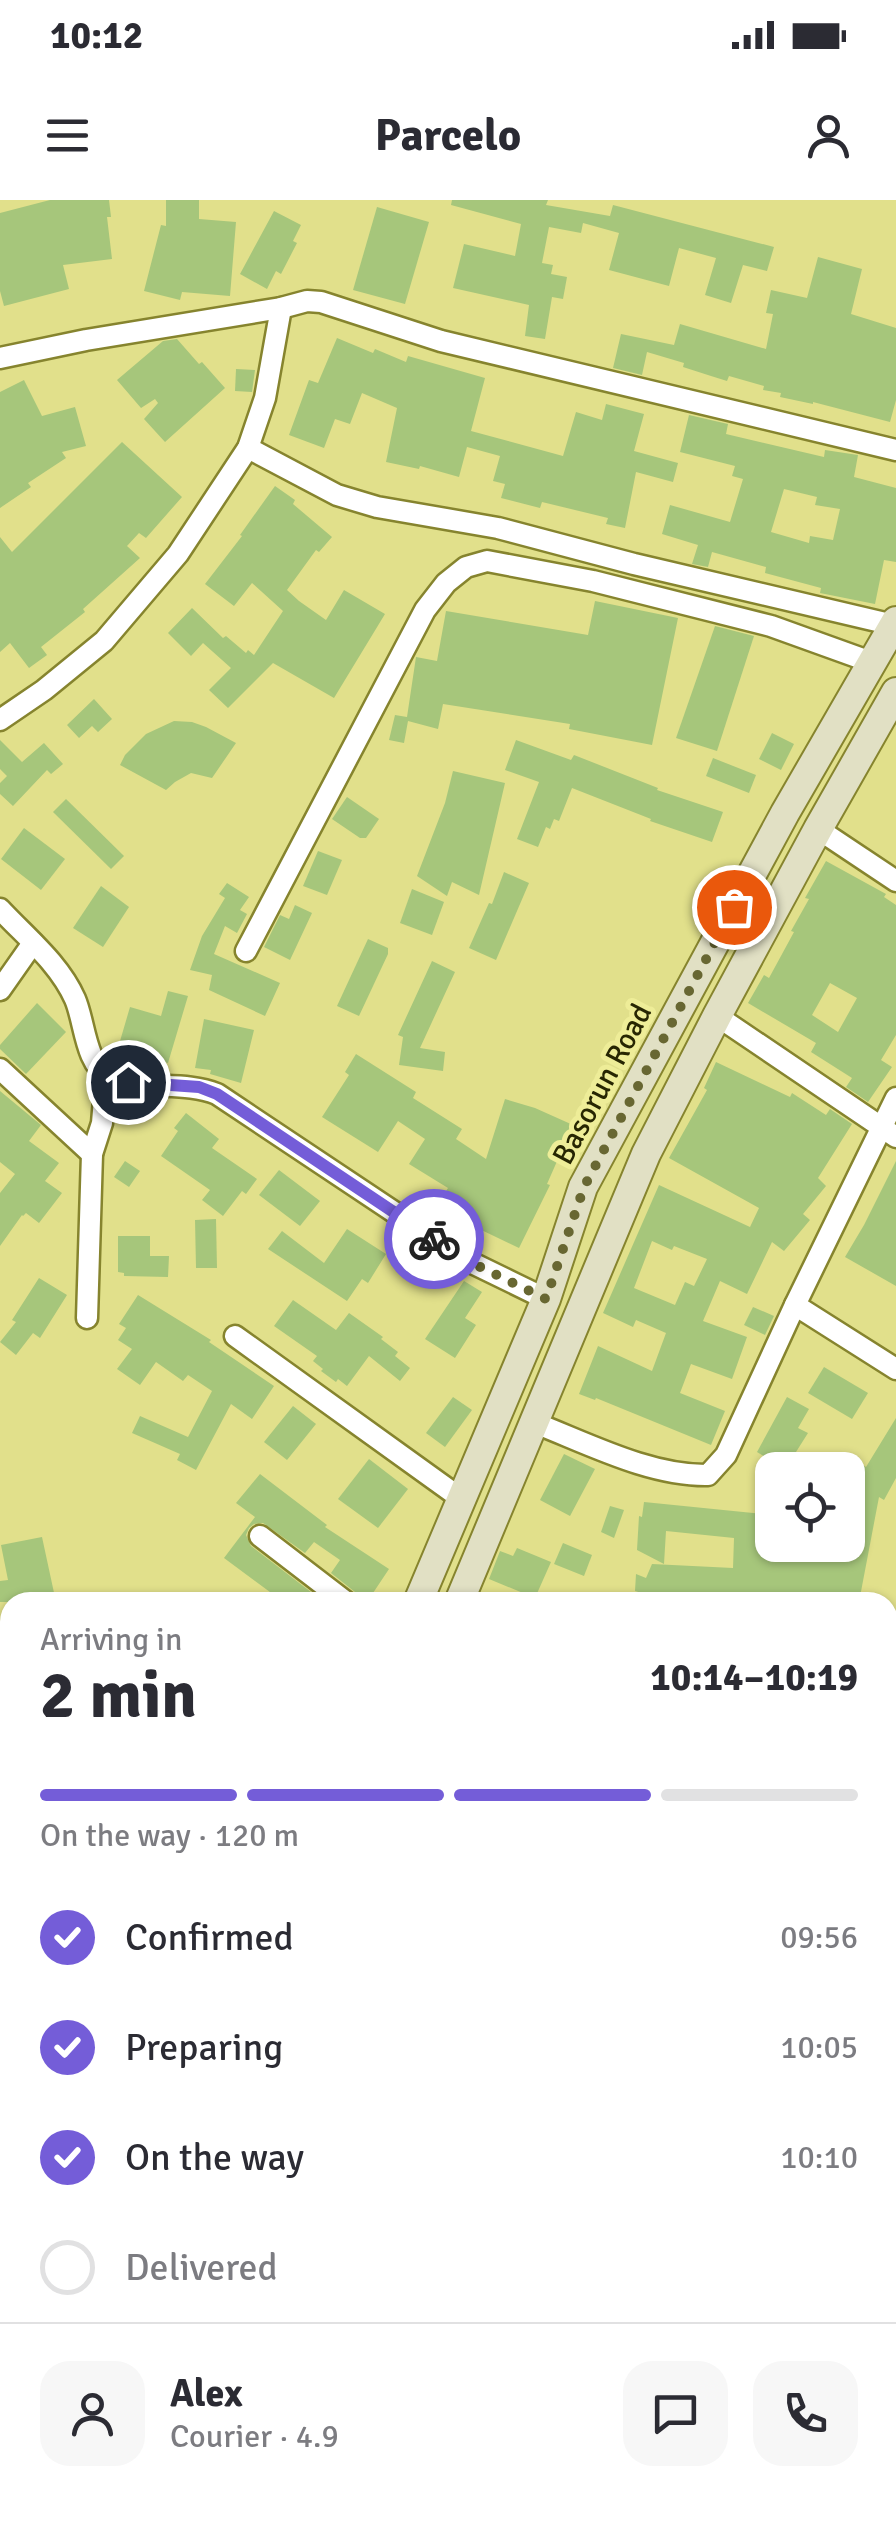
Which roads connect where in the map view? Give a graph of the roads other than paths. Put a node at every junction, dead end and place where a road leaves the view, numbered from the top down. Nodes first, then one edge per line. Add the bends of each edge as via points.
1 (281, 308) junction
2 (0, 356) edge
3 (248, 448) junction
4 (896, 450) edge
5 (895, 623) edge
6 (871, 662) junction
7 (896, 692) edge
8 (0, 720) edge
9 (818, 828) junction
10 (896, 881) edge
11 (0, 910) edge
12 (33, 943) junction
13 (246, 951) dead end
14 (0, 990) edge
15 (716, 1016) junction
16 (0, 1069) edge
17 (106, 1075) junction
18 (896, 1098) edge
19 (888, 1132) edge
20 (92, 1154) junction
21 (546, 1299) junction
22 (795, 1305) junction
23 (87, 1318) dead end
24 (234, 1336) dead end
25 (896, 1369) edge
26 (534, 1423) junction
27 (462, 1500) junction
28 (260, 1536) dead end
29 (333, 1592) edge
30 (423, 1592) edge
31 (464, 1592) edge

1 - 2 street
1 - 3 street
1 - 4 street via 321,302 441,341
3 - 5 street via 338,495 377,507 498,528
3 - 8 street via 178,554 104,640
5 - 6 main road, Basorun Road
6 - 13 street via 771,626 593,581 487,561 466,567 426,610
6 - 21 main road, Basorun Road via 584,1187
7 - 9 main road
9 - 10 street
9 - 15 main road
11 - 12 street
12 - 14 street
12 - 17 street via 58,968 76,1001 94,1062
15 - 19 street
15 - 26 main road via 646,1154
16 - 20 street
17 - 20 street
17 - 21 street via 217,1094 466,1260
18 - 19 street
19 - 22 street
20 - 23 street
21 - 27 main road, Basorun Road
22 - 25 street
22 - 26 street via 726,1455 708,1475 654,1468
24 - 27 street
26 - 31 main road
27 - 30 main road, Basorun Road
28 - 29 street

